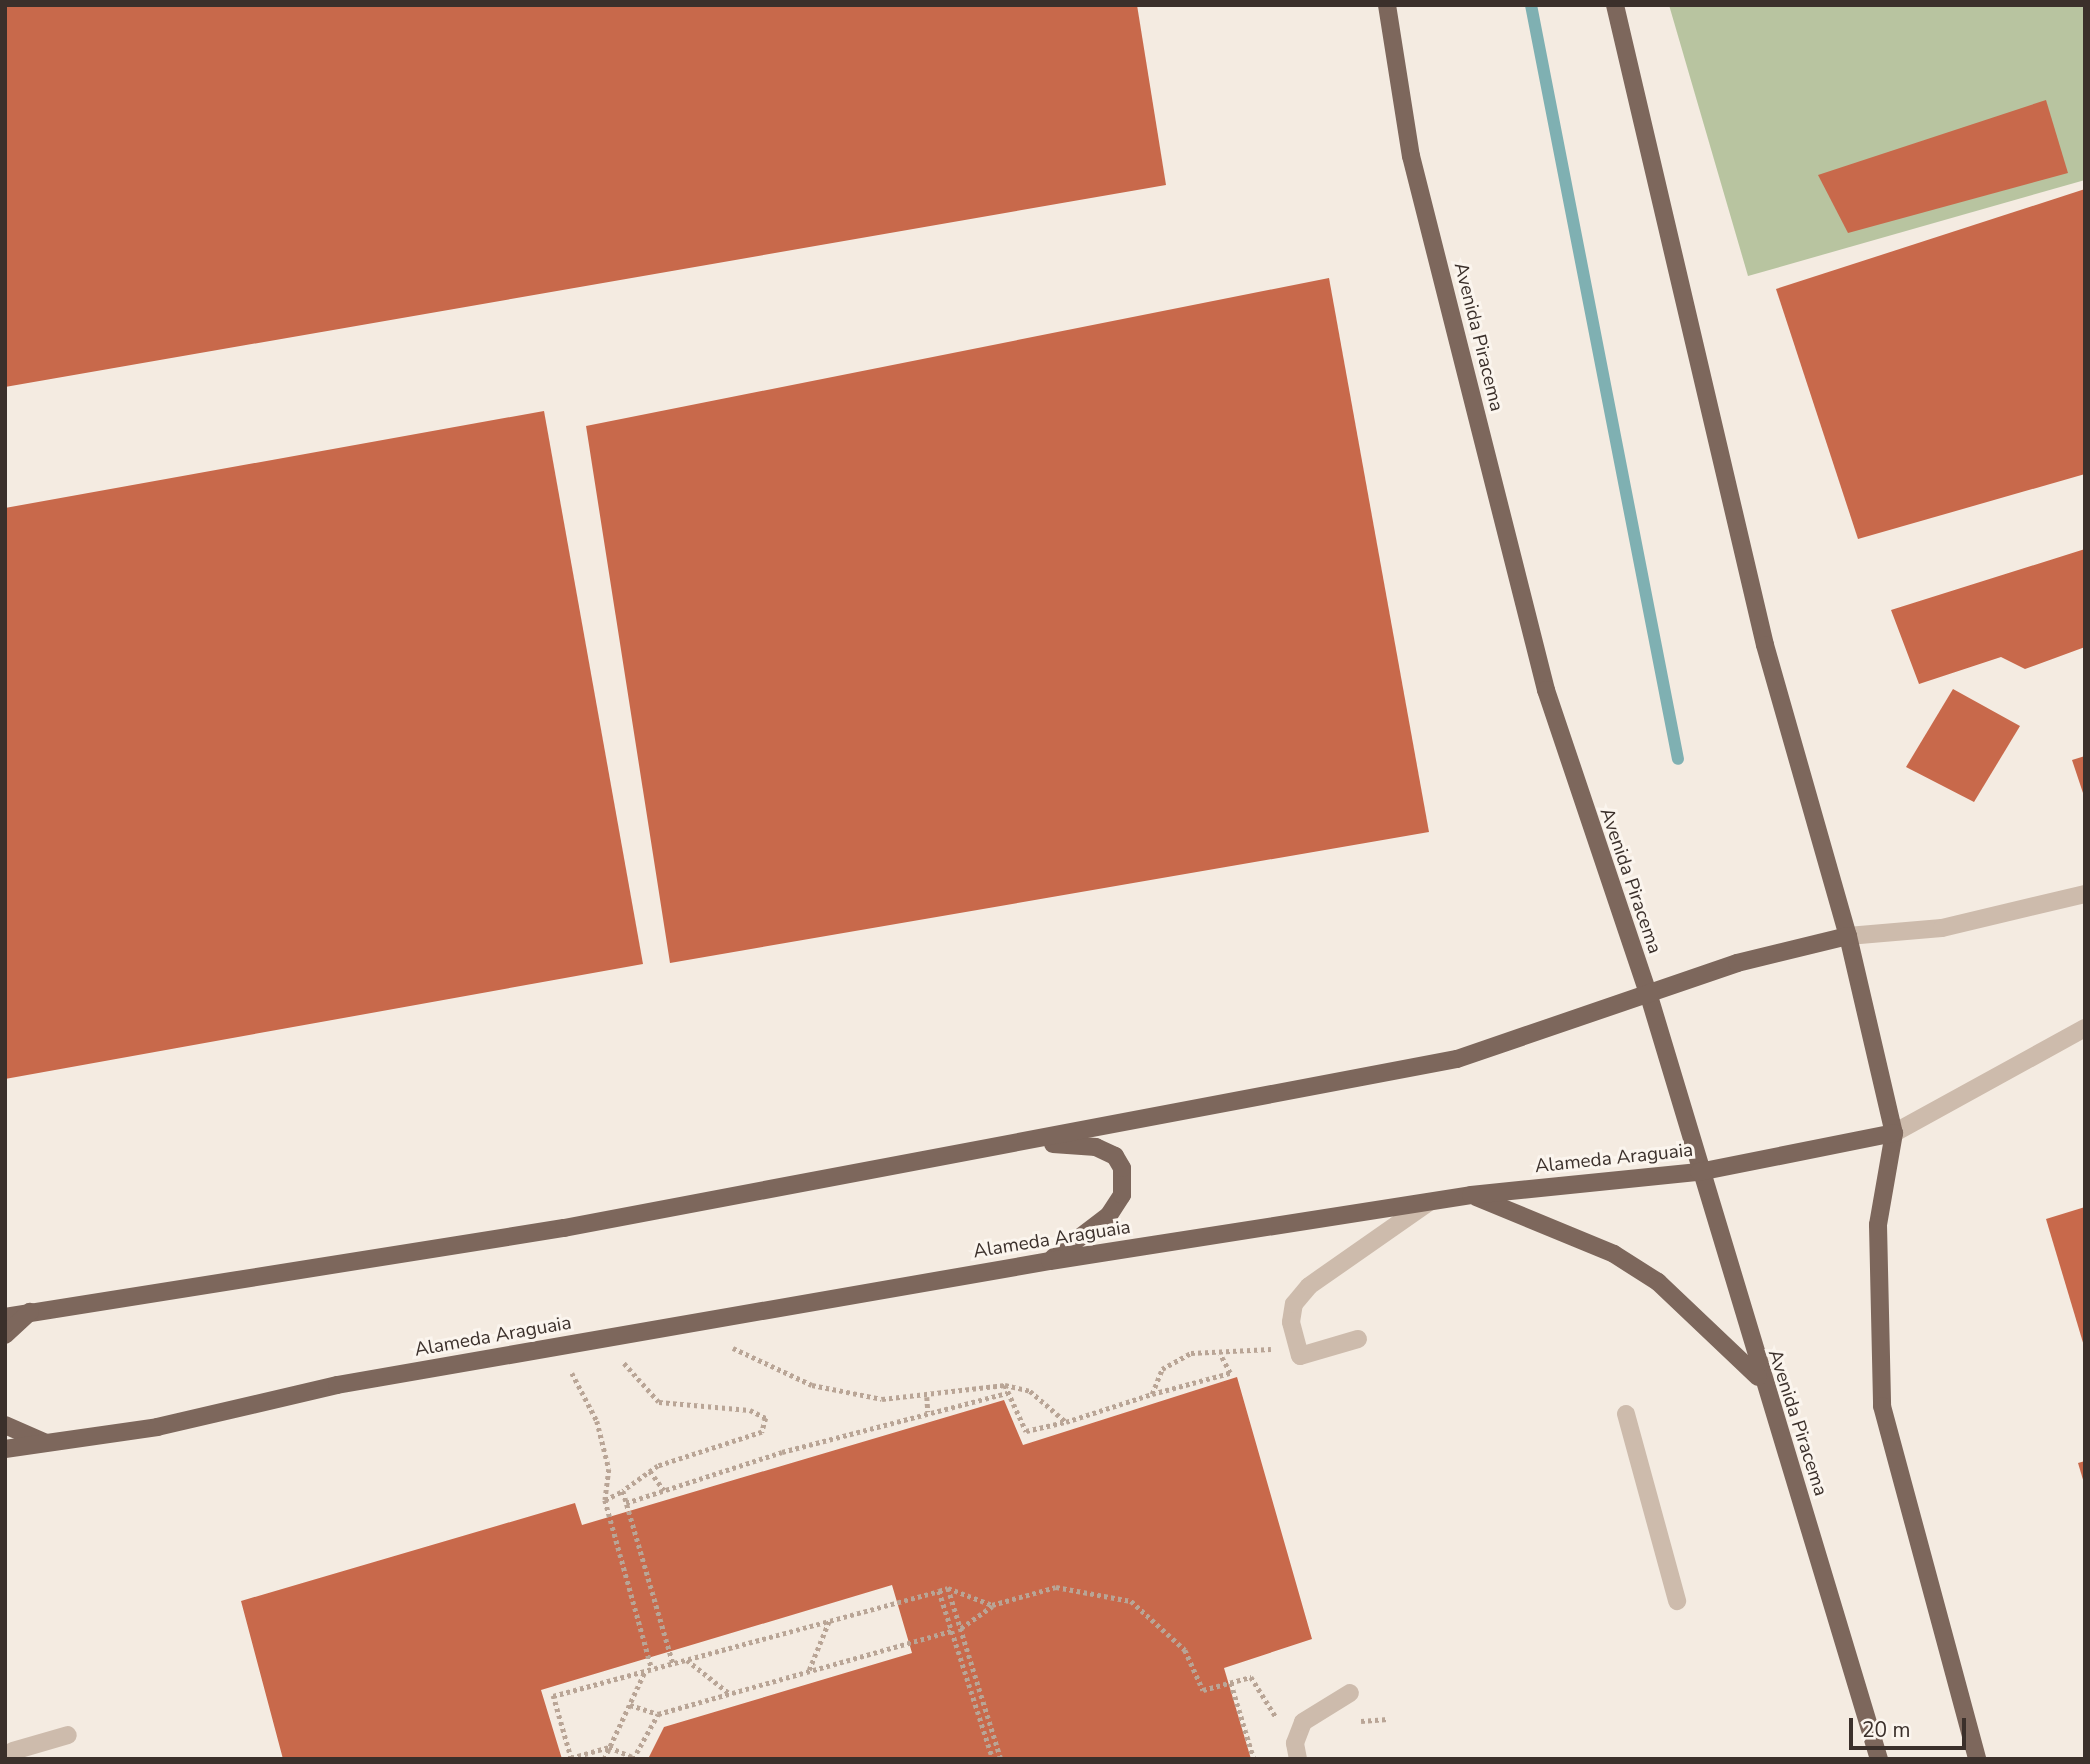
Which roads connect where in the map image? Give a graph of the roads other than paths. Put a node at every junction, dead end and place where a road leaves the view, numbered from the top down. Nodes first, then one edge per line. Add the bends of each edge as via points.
1 (1387, 5) edge
2 (1615, 5) edge
3 (2085, 894) edge
4 (1848, 936) junction
5 (1649, 996) junction
6 (2085, 1028) edge
7 (1894, 1133) junction
8 (1023, 1144) junction
9 (1699, 1172) junction
10 (1471, 1195) junction
11 (1429, 1202) junction
12 (1050, 1261) junction
13 (33, 1310) junction
14 (5, 1317) edge
15 (5, 1335) edge
16 (1358, 1339) dead end
17 (1760, 1379) junction
18 (1626, 1414) dead end
19 (5, 1426) edge
20 (45, 1443) junction
21 (5, 1450) edge
22 (1677, 1601) dead end
23 (1350, 1693) dead end
24 (68, 1735) dead end
25 (13, 1751) dead end
26 (1298, 1759) edge
27 (1879, 1759) edge
28 (1977, 1759) edge

1 - 5 main road, Avenida Piracema via 1411,156 1546,690
2 - 4 main road via 1765,645
3 - 4 street via 1942,928
4 - 5 main road via 1737,963
4 - 7 main road
5 - 8 main road via 1457,1059
5 - 9 main road, Avenida Piracema
6 - 7 street, Alameda Araguaia
7 - 9 main road, Alameda Araguaia
7 - 28 main road via 1878,1225 1882,1406
8 - 12 main road via 1096,1147 1122,1168 1122,1195 1109,1215
8 - 13 main road via 286,1277
9 - 10 main road, Alameda Araguaia
9 - 17 main road, Avenida Piracema
10 - 11 main road, Alameda Araguaia
10 - 17 main road via 1614,1254 1658,1282
11 - 12 main road, Alameda Araguaia
11 - 16 street via 1309,1286 1294,1304 1298,1351
12 - 20 main road, Alameda Araguaia via 337,1385 158,1427
13 - 14 main road
13 - 15 main road
17 - 27 main road, Avenida Piracema
18 - 22 street
19 - 20 main road
20 - 21 main road, Alameda Araguaia
23 - 26 street via 1303,1722 1295,1743
24 - 25 street

